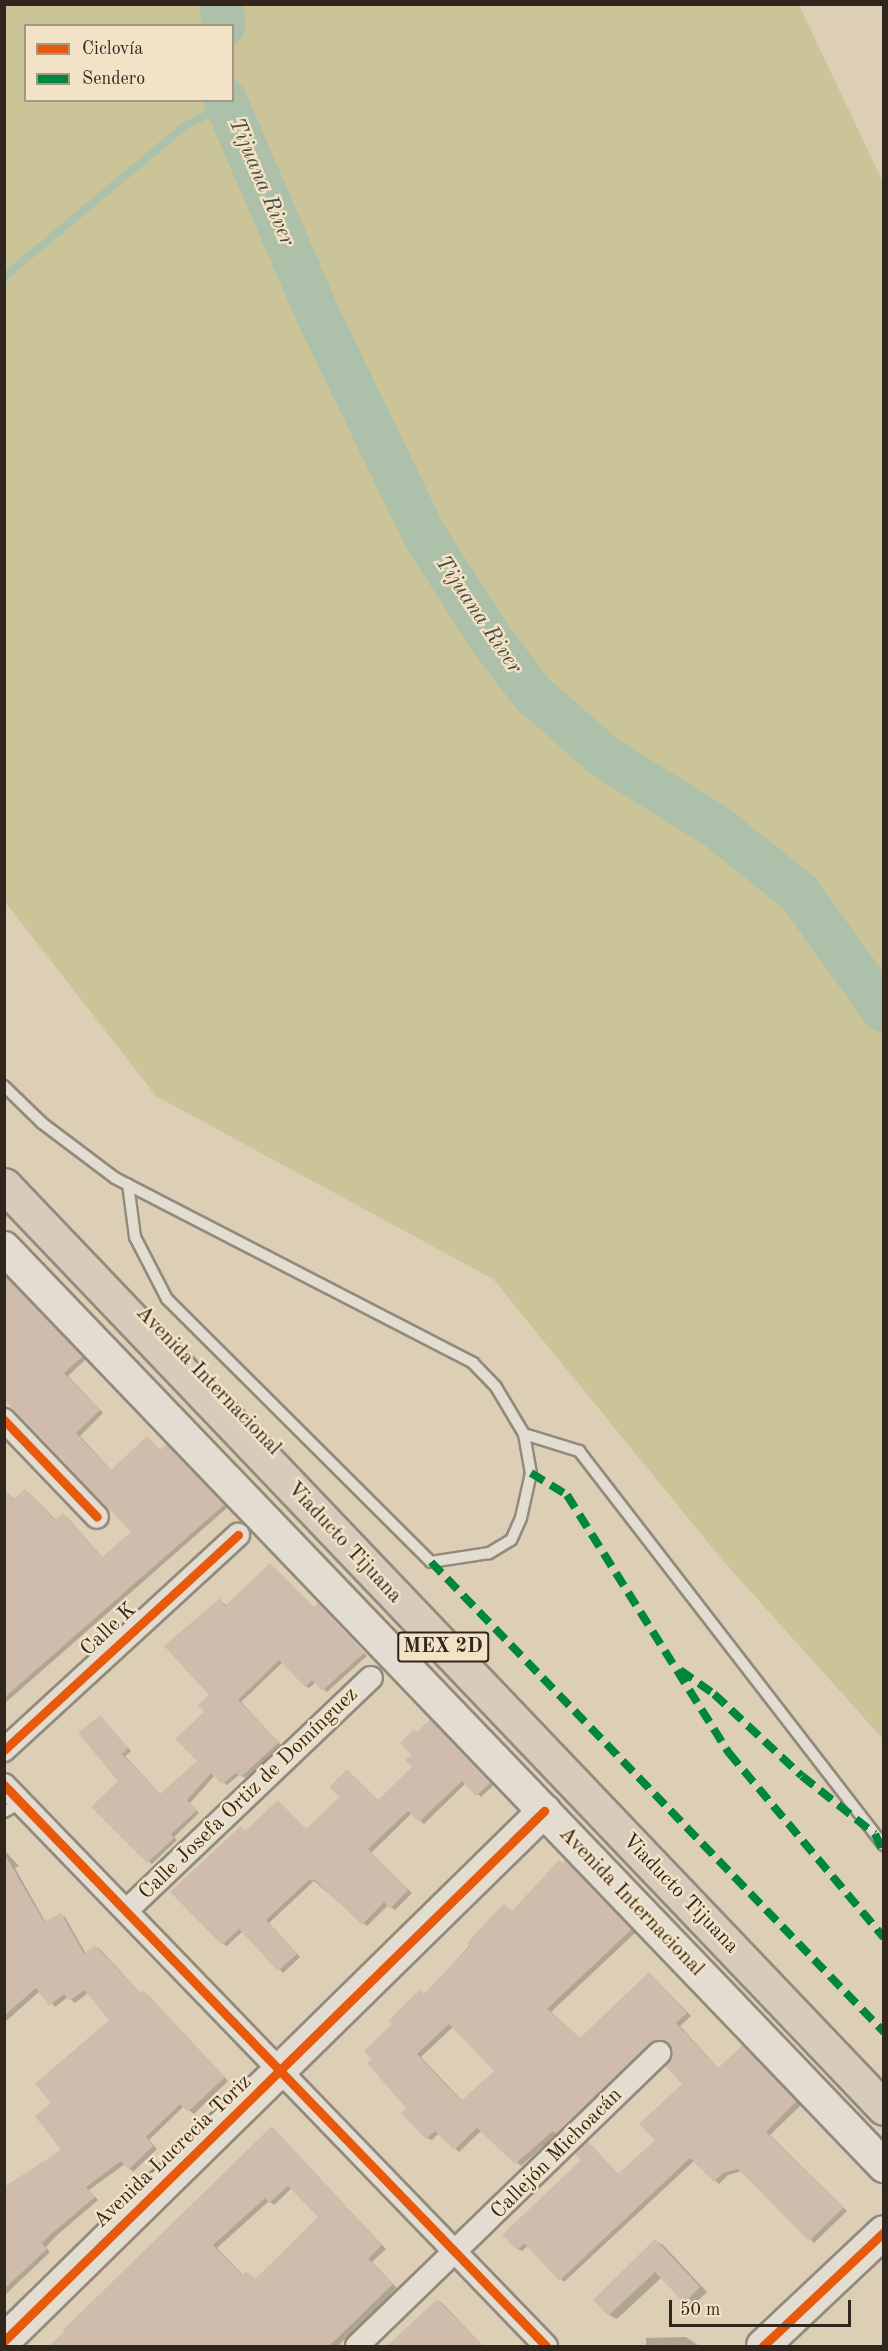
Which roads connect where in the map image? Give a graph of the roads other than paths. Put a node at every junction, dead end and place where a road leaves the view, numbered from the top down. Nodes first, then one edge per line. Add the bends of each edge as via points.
1 (4, 1086) edge
2 (4, 1168) edge
3 (128, 1184) junction
4 (4, 1185) edge
5 (4, 1200) edge
6 (4, 1212) edge
7 (4, 1248) edge
8 (4, 1420) edge
9 (524, 1434) junction
10 (97, 1517) dead end
11 (238, 1535) dead end
12 (371, 1678) dead end
13 (4, 1750) edge
14 (4, 1785) edge
15 (13, 1807) edge
16 (544, 1811) junction
17 (884, 1845) edge
18 (126, 1911) junction
19 (659, 2054) dead end
20 (281, 2072) junction
21 (884, 2089) edge
22 (884, 2108) edge
23 (884, 2122) edge
24 (884, 2132) edge
25 (884, 2166) edge
26 (884, 2232) edge
27 (455, 2254) junction
28 (4, 2341) edge
29 (357, 2346) edge
30 (546, 2346) edge
31 (763, 2346) edge

1 - 3 lane via 42,1123
2 - 21 highway, Avenida Internacional
3 - 9 lane via 473,1364 496,1387
3 - 9 lane via 135,1237 167,1299 431,1562 489,1553 512,1540 531,1473
4 - 22 highway, Viaducto Tijuana / MEX 2D
5 - 23 highway, Viaducto Tijuana / MEX 2D
6 - 24 highway, Avenida Internacional
7 - 16 main road, Avenida Internacional
8 - 10 street
9 - 17 lane via 579,1451
11 - 13 street, Calle K
12 - 18 street, Calle Josefa Ortiz de Domínguez
14 - 15 street
15 - 18 street
16 - 20 main road, Avenida Lucrecia Toriz
16 - 25 main road, Avenida Internacional
18 - 20 street
19 - 27 street, Callejón Michoacán
20 - 27 street
20 - 28 main road, Avenida Lucrecia Toriz
26 - 31 main road
27 - 29 street, Callejón Michoacán
27 - 30 street

